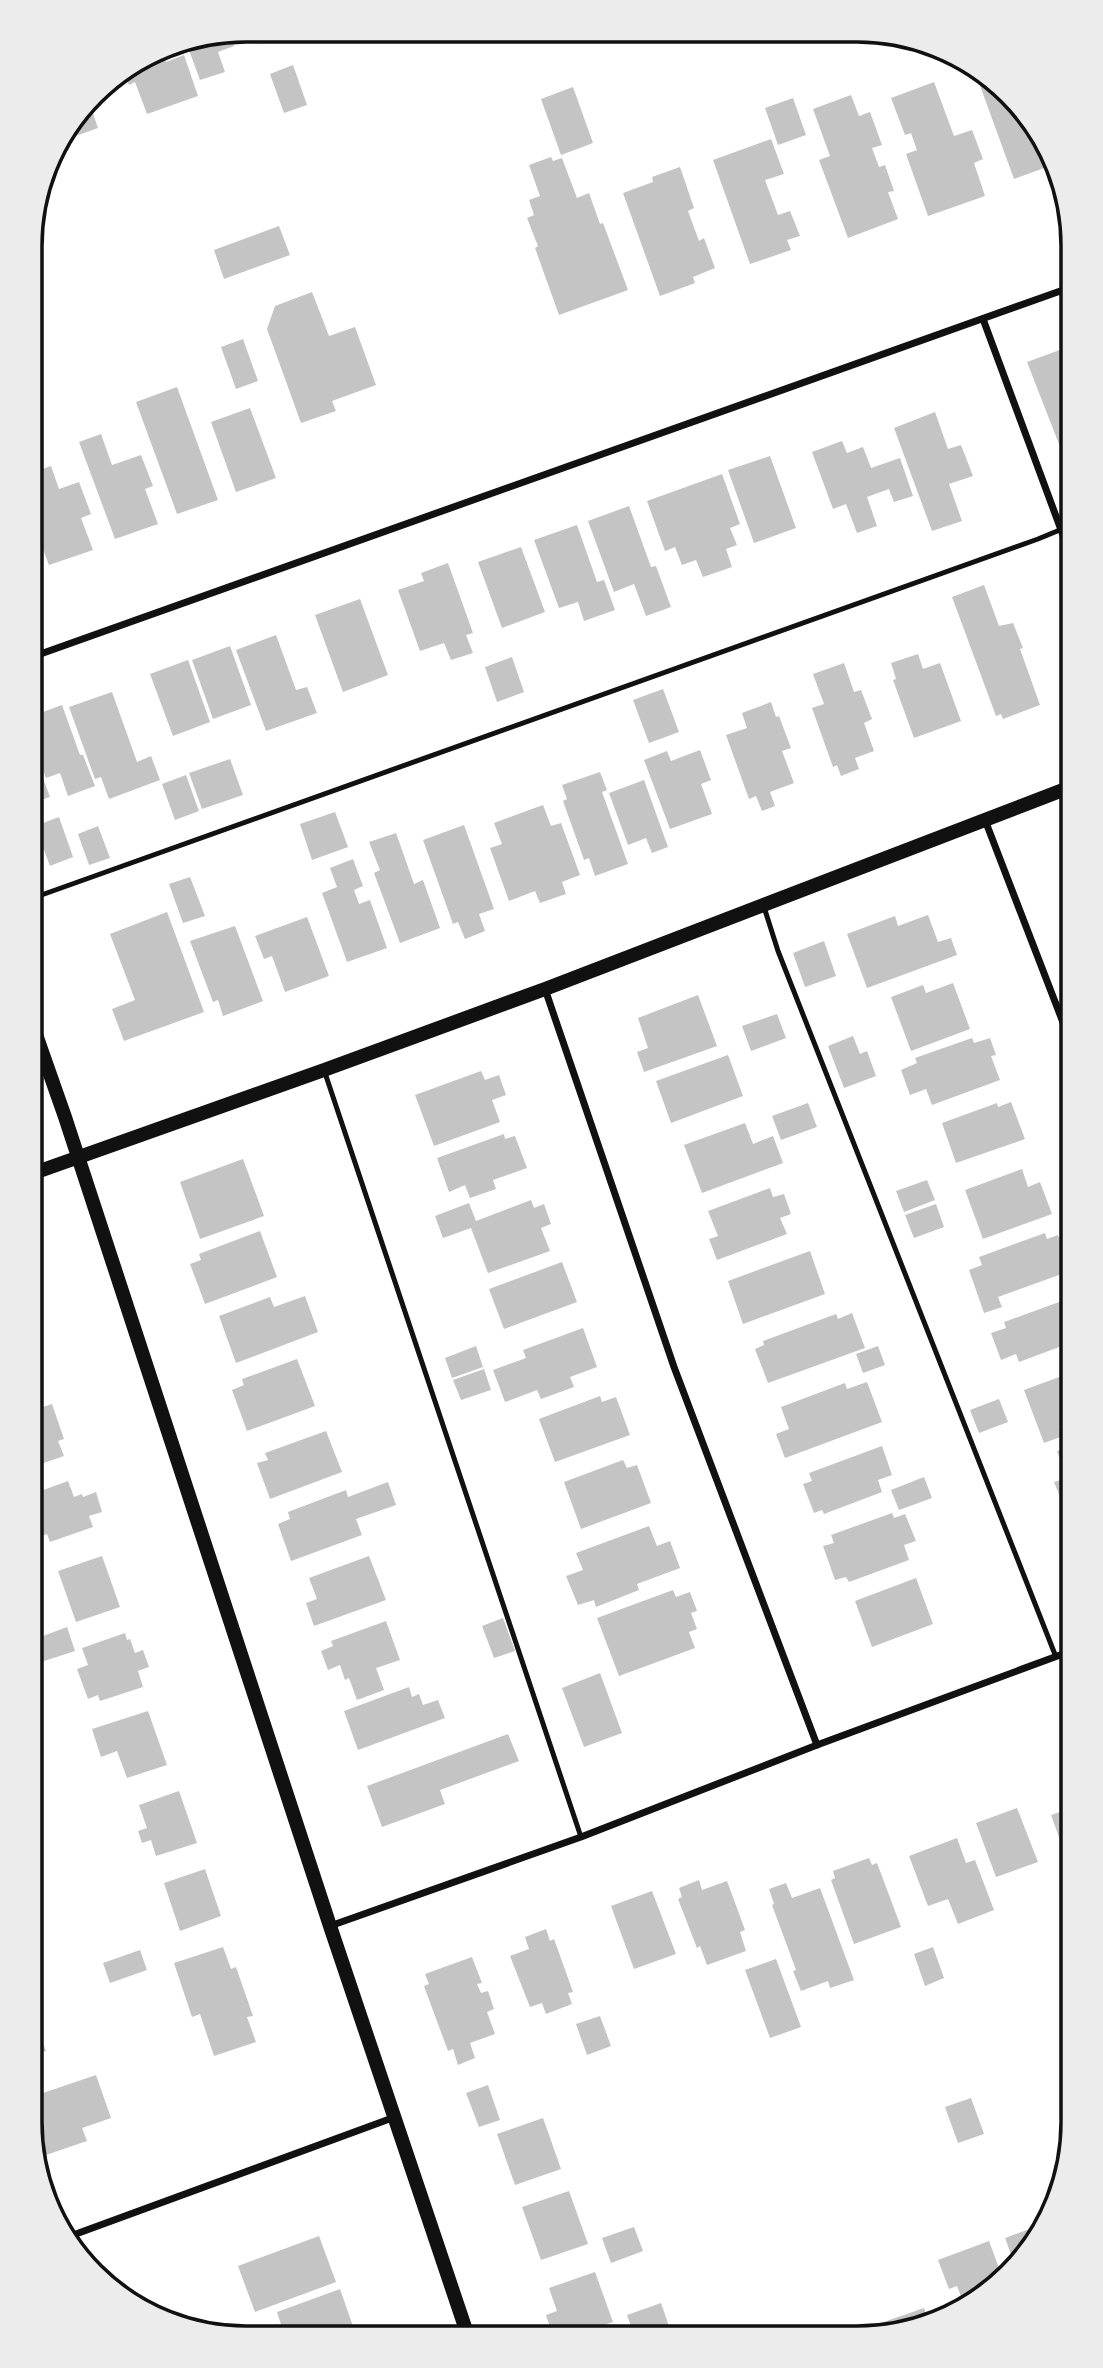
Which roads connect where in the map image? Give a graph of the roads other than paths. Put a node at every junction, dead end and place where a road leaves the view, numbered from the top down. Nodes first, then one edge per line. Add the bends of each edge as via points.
1 (1061, 291) edge
2 (983, 319) junction
3 (1061, 520) edge
4 (1061, 529) edge
5 (42, 653) edge
6 (1061, 791) edge
7 (985, 820) junction
8 (42, 895) edge
9 (764, 906) junction
10 (545, 989) junction
11 (1061, 1017) edge
12 (42, 1052) edge
13 (324, 1070) junction
14 (78, 1158) junction
15 (42, 1170) edge
16 (1061, 1655) edge
17 (1056, 1657) junction
18 (817, 1745) junction
19 (581, 1837) junction
20 (330, 1926) junction
21 (395, 2117) junction
22 (76, 2234) edge
23 (465, 2326) edge

1 - 2 street
2 - 3 street
2 - 5 street
4 - 8 lane
6 - 7 main road
7 - 9 main road
7 - 11 street
9 - 10 main road
9 - 17 lane
10 - 13 main road
10 - 18 street via 674,1367
12 - 14 main road
13 - 14 main road
13 - 19 lane
14 - 15 main road
14 - 20 main road
16 - 17 street
17 - 18 street
18 - 19 street
19 - 20 street
20 - 21 main road
21 - 22 street
21 - 23 main road

